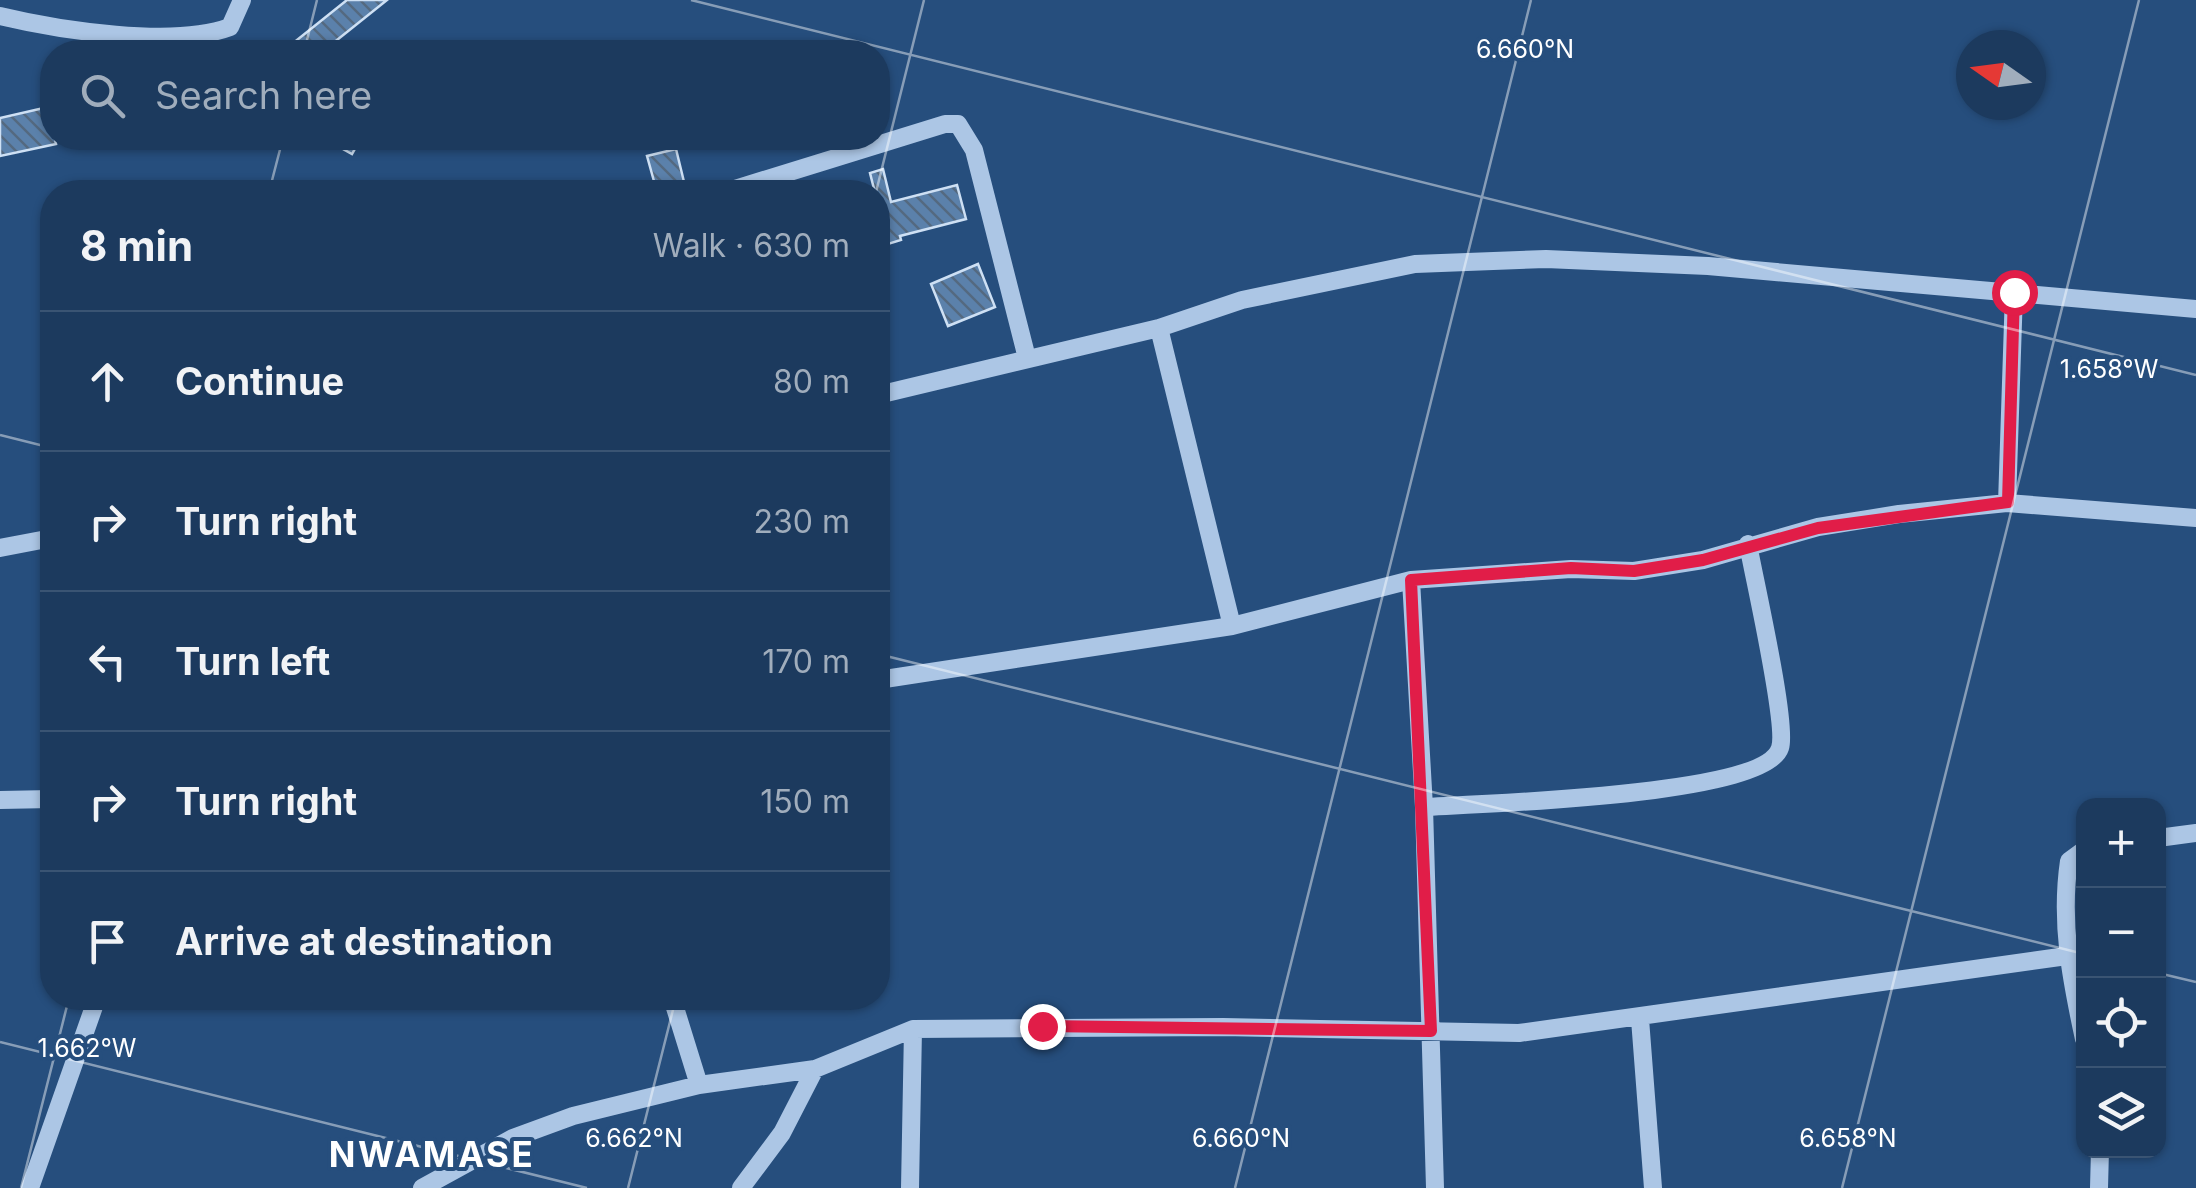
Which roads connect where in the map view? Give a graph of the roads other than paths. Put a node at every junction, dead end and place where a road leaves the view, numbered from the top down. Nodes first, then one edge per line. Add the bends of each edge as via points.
1 (242, 0) edge
2 (0, 16) edge
3 (890, 142) edge
4 (863, 150) edge
5 (764, 180) edge
6 (2014, 292) junction
7 (2196, 309) edge
8 (1158, 328) junction
9 (1027, 358) junction
10 (890, 392) edge
11 (2008, 502) junction
12 (2196, 518) edge
13 (40, 540) edge
14 (1748, 544) junction
15 (0, 548) edge
16 (1411, 580) junction
17 (1232, 626) junction
18 (890, 678) edge
19 (40, 799) edge
20 (0, 800) edge
21 (1424, 807) junction
22 (2196, 833) edge
23 (2166, 837) edge
24 (2076, 856) edge
25 (2066, 956) junction
26 (2076, 1002) edge
27 (93, 1010) edge
28 (676, 1010) edge
29 (1640, 1019) junction
30 (914, 1029) junction
31 (1431, 1031) junction
32 (815, 1070) junction
33 (698, 1085) junction
34 (2100, 1158) edge
35 (30, 1188) edge
36 (422, 1188) edge
37 (741, 1188) edge
38 (910, 1188) edge
39 (1435, 1188) edge
40 (1653, 1188) edge
41 (2098, 1188) edge

1 - 2 street via 230,28 202,38 48,28
3 - 9 street via 958,124 974,150
4 - 5 street
6 - 7 street
6 - 8 street via 1822,274 1527,260 1415,264 1242,300
6 - 11 street
8 - 9 street
8 - 17 street
9 - 10 street
11 - 12 street
11 - 14 street via 1899,514
13 - 15 street
14 - 16 street via 1703,560 1634,571 1571,568
14 - 21 street via 1778,710 1781,746 1772,761 1650,792
16 - 17 street
16 - 21 street
17 - 18 street
19 - 20 street
21 - 31 street
22 - 23 street
24 - 25 street via 2067,874
25 - 26 street
25 - 29 street
27 - 35 street
28 - 33 street
29 - 31 street via 1519,1032
29 - 40 street
30 - 31 street
30 - 32 street
30 - 38 street
31 - 39 street
32 - 33 street
32 - 37 street via 782,1133
33 - 36 street via 573,1116
34 - 41 street

